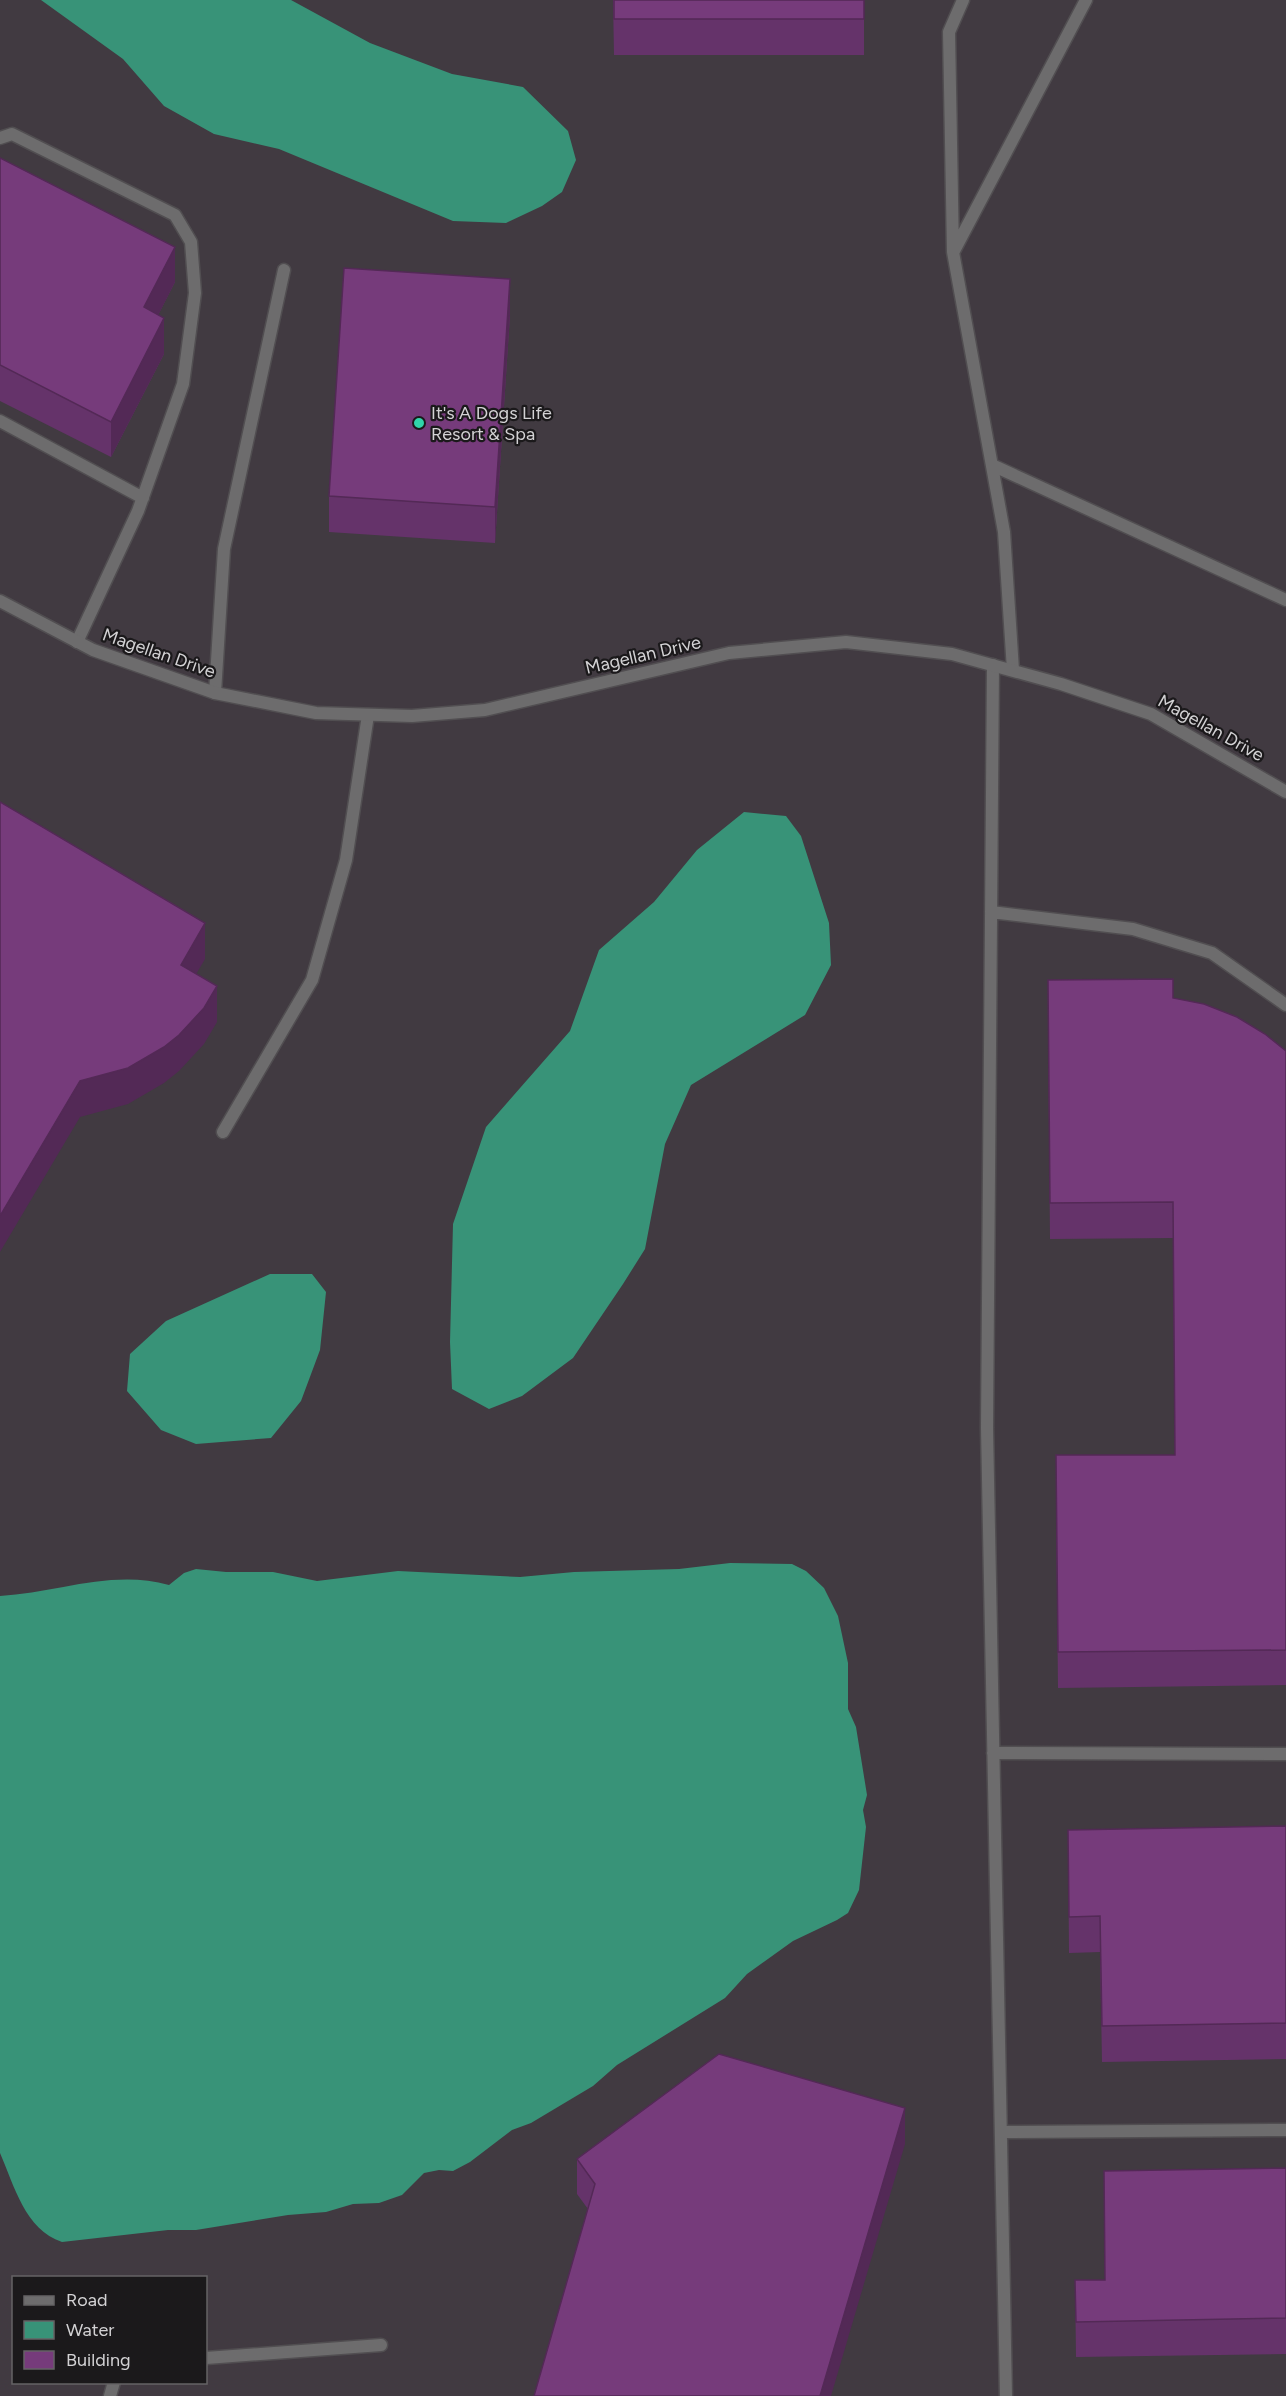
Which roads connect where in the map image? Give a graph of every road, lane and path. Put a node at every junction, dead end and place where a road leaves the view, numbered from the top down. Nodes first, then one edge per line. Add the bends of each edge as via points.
1 (963, 0) edge
2 (1086, 0) edge
3 (0, 138) edge
4 (953, 252) junction
5 (284, 270) dead end
6 (0, 421) edge
7 (992, 465) junction
8 (143, 498) junction
9 (1286, 600) edge
10 (0, 601) edge
11 (77, 642) junction
12 (993, 665) junction
13 (1013, 670) junction
14 (215, 693) junction
15 (368, 715) junction
16 (1286, 792) edge
17 (991, 912) junction
18 (1286, 1005) edge
19 (223, 1132) dead end
20 (993, 1754) junction
21 (1286, 1754) edge
22 (1286, 2130) edge
23 (1000, 2132) junction
24 (381, 2345) dead end
25 (207, 2358) edge
26 (1006, 2396) edge

1 - 4 street via 949,32
2 - 4 street
3 - 8 street via 12,134 175,215 191,242 195,293 183,384
4 - 7 street
5 - 14 street via 224,549
6 - 8 street
7 - 9 street
7 - 13 street via 1004,532
8 - 11 street
10 - 11 street, Magellan Drive
11 - 14 street, Magellan Drive
12 - 13 street, Magellan Drive
12 - 15 street, Magellan Drive via 952,654 846,642 729,654 485,710
12 - 17 street
13 - 16 street, Magellan Drive via 1151,714
14 - 15 street, Magellan Drive via 316,713
15 - 19 street via 346,860 312,980
17 - 18 street via 1132,928 1212,953
17 - 20 street via 987,1428
20 - 21 street
20 - 23 street
22 - 23 street
23 - 26 street
24 - 25 street

